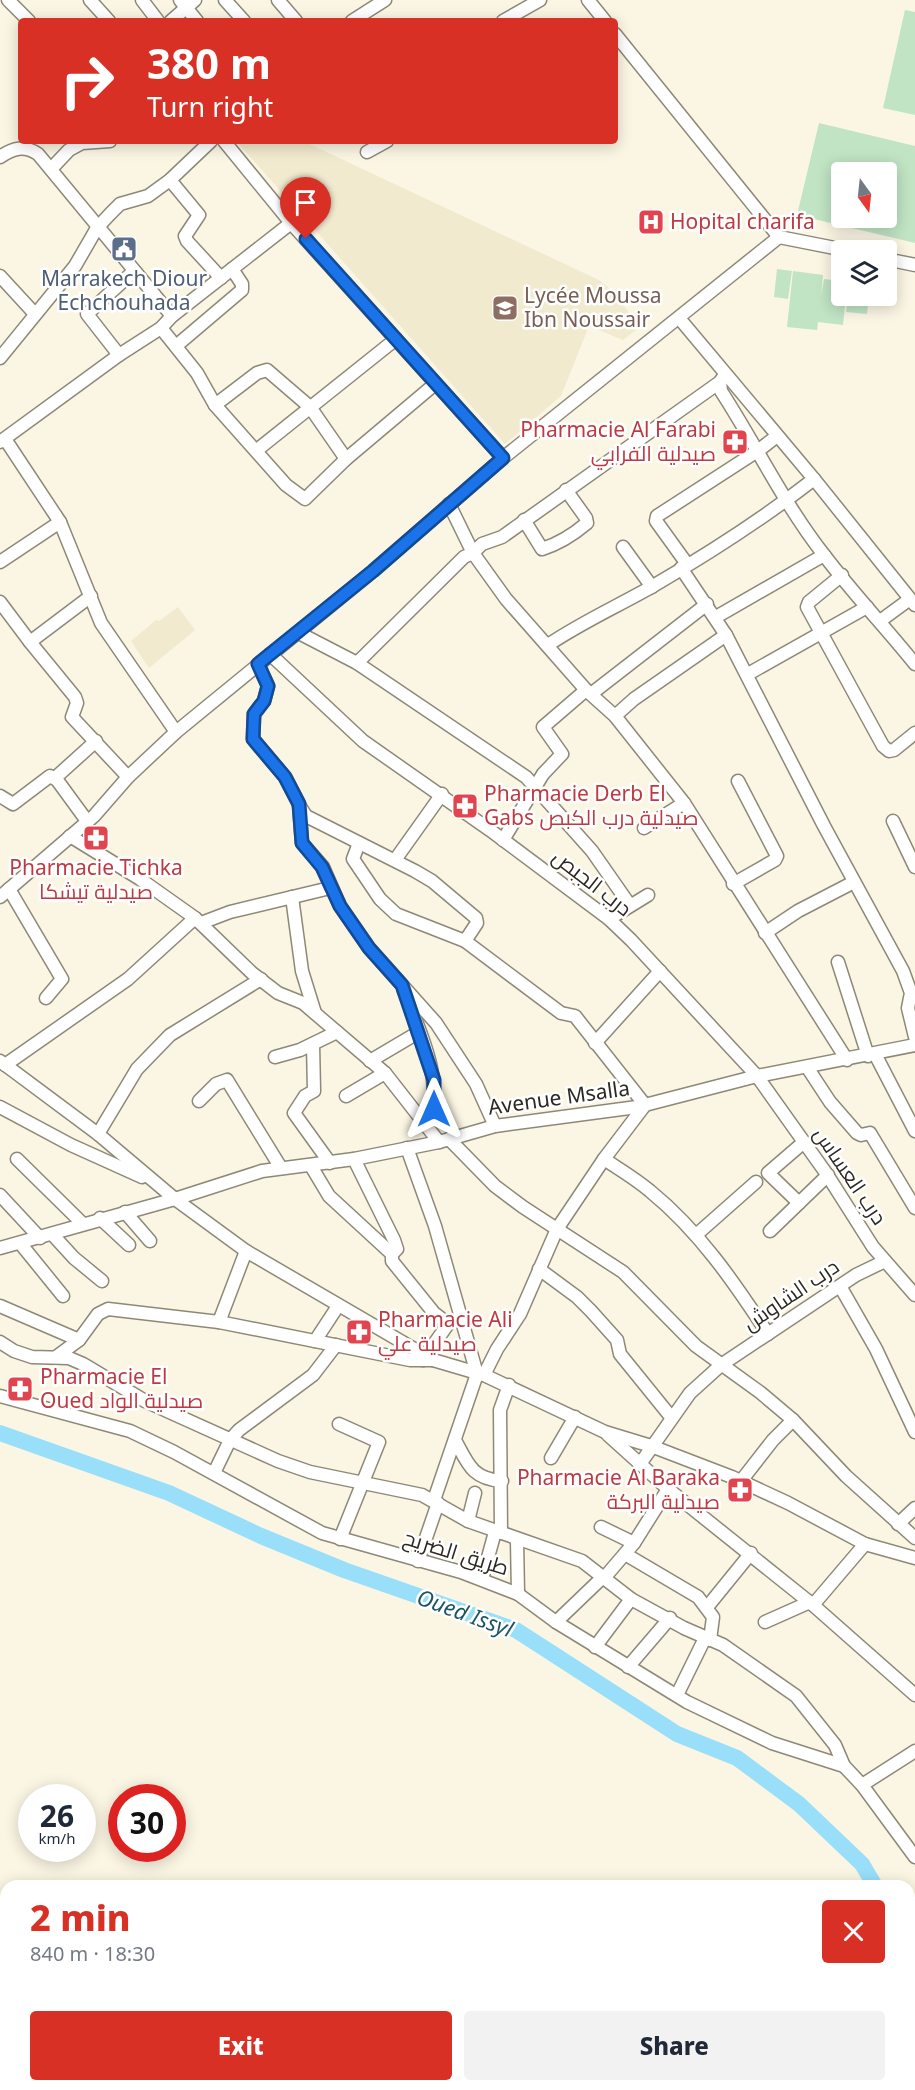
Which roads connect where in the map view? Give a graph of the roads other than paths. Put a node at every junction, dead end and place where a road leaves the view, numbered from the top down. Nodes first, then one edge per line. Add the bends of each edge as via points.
1 (8, 0) edge
2 (90, 0) edge
3 (142, 0) edge
4 (225, 0) edge
5 (278, 0) edge
6 (386, 0) edge
7 (540, 0) edge
8 (588, 0) edge
9 (187, 3) edge
10 (26, 18) edge
11 (106, 18) edge
12 (156, 18) edge
13 (174, 18) edge
14 (195, 18) edge
15 (241, 18) edge
16 (293, 18) edge
17 (357, 18) edge
18 (508, 18) edge
19 (602, 18) edge
20 (618, 38) edge
21 (80, 144) edge
22 (208, 144) edge
23 (226, 144) edge
24 (382, 144) edge
25 (367, 152) dead end
26 (0, 157) edge
27 (51, 169) junction
28 (170, 180) junction
29 (291, 223) junction
30 (97, 228) junction
31 (779, 237) junction
32 (831, 247) edge
33 (897, 261) edge
34 (915, 265) edge
35 (232, 269) junction
36 (134, 271) junction
37 (0, 276) edge
38 (221, 278) junction
39 (35, 314) junction
40 (172, 316) junction
41 (679, 318) junction
42 (161, 328) junction
43 (396, 339) junction
44 (176, 346) junction
45 (119, 355) junction
46 (0, 358) edge
47 (724, 378) junction
48 (435, 384) junction
49 (215, 405) junction
50 (310, 407) junction
51 (777, 436) junction
52 (2, 441) edge
53 (256, 450) junction
54 (759, 450) junction
55 (503, 458) junction
56 (346, 459) junction
57 (814, 478) junction
58 (566, 490) junction
59 (786, 500) junction
60 (448, 504) junction
61 (524, 520) junction
62 (60, 522) junction
63 (623, 547) dead end
64 (473, 554) junction
65 (824, 555) junction
66 (0, 562) edge
67 (684, 566) junction
68 (842, 575) junction
69 (651, 587) junction
70 (91, 596) junction
71 (0, 602) edge
72 (912, 602) edge
73 (707, 604) junction
74 (867, 607) junction
75 (716, 617) junction
76 (880, 621) junction
77 (299, 633) junction
78 (821, 633) junction
79 (726, 634) junction
80 (30, 642) junction
81 (548, 645) junction
82 (270, 654) junction
83 (357, 663) junction
84 (258, 664) junction
85 (915, 664) edge
86 (748, 674) junction
87 (588, 692) junction
88 (615, 716) junction
89 (176, 732) junction
90 (915, 733) edge
91 (96, 741) junction
92 (128, 777) junction
93 (55, 778) junction
94 (738, 781) dead end
95 (537, 787) junction
96 (442, 794) junction
97 (0, 796) edge
98 (684, 803) junction
99 (299, 804) junction
100 (87, 821) junction
101 (893, 821) dead end
102 (644, 828) dead end
103 (70, 836) junction
104 (503, 840) junction
105 (360, 843) junction
106 (912, 853) edge
107 (394, 860) junction
108 (915, 867) edge
109 (854, 882) junction
110 (733, 884) junction
111 (330, 888) junction
112 (5, 893) edge
113 (648, 895) dead end
114 (292, 897) junction
115 (629, 904) junction
116 (609, 920) junction
117 (198, 921) junction
118 (765, 933) junction
119 (465, 940) junction
120 (838, 962) dead end
121 (660, 971) junction
122 (261, 979) junction
123 (402, 985) junction
124 (46, 999) dead end
125 (315, 1014) junction
126 (337, 1032) junction
127 (419, 1032) junction
128 (915, 1037) edge
129 (595, 1043) junction
130 (313, 1044) junction
131 (915, 1045) edge
132 (871, 1055) junction
133 (275, 1058) dead end
134 (847, 1060) junction
135 (370, 1061) junction
136 (3, 1063) edge
137 (807, 1067) junction
138 (385, 1073) junction
139 (757, 1076) junction
140 (346, 1095) dead end
141 (199, 1101) dead end
142 (645, 1106) junction
143 (0, 1107) edge
144 (426, 1124) junction
145 (495, 1126) junction
146 (915, 1131) edge
147 (98, 1134) junction
148 (444, 1140) junction
149 (804, 1142) junction
150 (407, 1148) junction
151 (17, 1159) dead end
152 (354, 1159) junction
153 (604, 1159) junction
154 (330, 1163) junction
155 (311, 1166) junction
156 (281, 1168) junction
157 (828, 1175) junction
158 (152, 1180) junction
159 (756, 1182) dead end
160 (0, 1195) edge
161 (175, 1199) junction
162 (799, 1203) junction
163 (915, 1208) edge
164 (125, 1212) junction
165 (100, 1218) junction
166 (83, 1224) junction
167 (557, 1229) junction
168 (770, 1231) dead end
169 (696, 1235) junction
170 (46, 1236) junction
171 (150, 1241) dead end
172 (20, 1243) junction
173 (129, 1245) dead end
174 (0, 1248) edge
175 (246, 1251) junction
176 (392, 1254) junction
177 (885, 1261) junction
178 (539, 1269) junction
179 (102, 1281) dead end
180 (840, 1287) junction
181 (915, 1295) edge
182 (63, 1296) dead end
183 (0, 1306) edge
184 (338, 1306) junction
185 (454, 1321) junction
186 (219, 1322) junction
187 (768, 1334) junction
188 (79, 1340) junction
189 (315, 1341) junction
190 (0, 1342) edge
191 (336, 1345) junction
192 (56, 1358) junction
193 (427, 1359) junction
194 (722, 1365) junction
195 (480, 1374) junction
196 (509, 1385) junction
197 (0, 1396) edge
198 (575, 1417) junction
199 (671, 1417) junction
200 (793, 1420) junction
201 (339, 1424) dead end
202 (605, 1432) junction
203 (915, 1432) edge
204 (230, 1440) junction
205 (454, 1440) junction
206 (651, 1446) junction
207 (551, 1458) dead end
208 (640, 1464) junction
209 (214, 1473) junction
210 (502, 1481) junction
211 (741, 1481) junction
212 (362, 1482) junction
213 (668, 1489) junction
214 (475, 1494) dead end
215 (436, 1502) junction
216 (915, 1508) edge
217 (468, 1521) junction
218 (898, 1524) junction
219 (601, 1527) dead end
220 (498, 1532) junction
221 (915, 1538) edge
222 (340, 1539) junction
223 (518, 1540) junction
224 (634, 1544) junction
225 (865, 1544) junction
226 (751, 1553) junction
227 (625, 1554) junction
228 (915, 1558) edge
229 (418, 1561) junction
230 (604, 1576) junction
231 (482, 1579) junction
232 (518, 1594) junction
233 (631, 1599) junction
234 (812, 1604) junction
235 (708, 1606) junction
236 (670, 1618) junction
237 (556, 1622) junction
238 (765, 1622) dead end
239 (708, 1639) junction
240 (595, 1647) junction
241 (628, 1667) junction
242 (677, 1695) junction
243 (915, 1695) edge
244 (915, 1751) edge
245 (844, 1766) junction
246 (862, 1785) junction
247 (915, 1857) edge

1 - 10 street
2 - 11 street
3 - 12 street
4 - 15 street
5 - 16 street
6 - 17 street
7 - 18 street
8 - 19 street
9 - 13 street
9 - 14 street
20 - 31 street
21 - 27 street
22 - 28 street
23 - 29 street
24 - 25 street
26 - 27 street via 25,148 38,154
27 - 30 street
28 - 30 street via 148,196 120,204
28 - 38 street via 199,215 185,236 187,241
29 - 35 street
29 - 43 street
30 - 36 street
30 - 39 street via 75,266
31 - 32 street
31 - 41 street
33 - 34 street
35 - 38 street
35 - 44 street via 242,290
36 - 40 street
36 - 45 street via 87,314
37 - 39 street
38 - 40 street
39 - 46 street
40 - 42 street
41 - 47 street
41 - 55 street
42 - 44 street
42 - 45 street
43 - 48 street
43 - 50 street
44 - 49 street
45 - 52 street
47 - 51 street
47 - 54 street via 721,391
47 - 58 street
48 - 55 street
48 - 56 street
49 - 50 street via 257,373 267,370
49 - 53 street
50 - 53 street
50 - 56 street
51 - 54 street
51 - 57 street
52 - 62 street
53 - 56 street via 286,485 304,499
54 - 59 street
54 - 67 street via 656,519
55 - 60 street
57 - 59 street
57 - 72 street
58 - 61 street
58 - 61 street via 586,518 584,526 542,549
59 - 65 street
59 - 67 street
60 - 64 street
60 - 77 street
61 - 64 street via 502,537 482,544
62 - 66 street
62 - 70 street
63 - 69 street
64 - 81 street via 506,599
64 - 83 street via 464,557
65 - 68 street
65 - 75 street
67 - 69 street
67 - 73 street
68 - 74 street
68 - 78 street via 807,604
69 - 81 street
70 - 80 street
70 - 89 street via 101,623
71 - 80 street
72 - 76 street
73 - 75 street
73 - 87 street
74 - 76 street
74 - 78 street
75 - 79 street
76 - 85 street
77 - 82 street
77 - 83 street
78 - 86 street
78 - 90 street via 883,746 894,750
79 - 86 street
79 - 88 street
80 - 91 street via 75,697 72,717
81 - 87 street
82 - 84 street
82 - 96 street, درب الجبص via 363,741
83 - 95 street
84 - 89 street
84 - 99 street via 268,686 264,701 254,714 253,739 285,777
86 - 109 street
87 - 88 street
87 - 95 street via 543,727 562,754 543,774
88 - 98 street
89 - 92 street
91 - 92 street
91 - 93 street
92 - 100 street
93 - 97 street via 46,777 13,804
93 - 100 street
94 - 110 street via 777,856
95 - 104 street
95 - 115 street via 592,850
96 - 104 street, درب الجبص
96 - 107 street
98 - 102 street
98 - 110 street
99 - 105 street via 306,816
99 - 111 street via 302,843 322,867
100 - 103 street
101 - 106 street
103 - 112 street
103 - 117 street
104 - 116 street, درب الجبص
105 - 107 street
105 - 119 street via 353,859 389,909
106 - 108 street
107 - 119 street via 432,881 476,918 477,923
109 - 118 street
109 - 128 street via 907,980
110 - 118 street
111 - 114 street
111 - 123 street via 369,948
112 - 124 street via 62,979
113 - 115 street
114 - 117 street
114 - 125 street via 302,971
115 - 116 street
116 - 121 street, درب الجبص
117 - 122 street
117 - 136 street via 128,979
118 - 134 street
119 - 129 street via 561,1013 575,1016
120 - 132 street
121 - 129 street
121 - 139 street, درب الجبص
122 - 125 street
122 - 147 street via 163,1041 137,1069
123 - 127 street
123 - 145 street via 436,1023 465,1065
125 - 126 street
126 - 130 street
126 - 135 street
127 - 135 street
127 - 144 street via 434,1080 434,1109
129 - 142 street
130 - 133 street
130 - 154 street via 314,1091 305,1096 294,1113
131 - 132 street, Avenue Msalla
132 - 134 street, Avenue Msalla
132 - 146 street
134 - 137 street, Avenue Msalla
135 - 138 street
136 - 147 street
137 - 139 street, Avenue Msalla
137 - 163 street via 857,1133 870,1133
138 - 140 street
138 - 144 street
139 - 142 street, Avenue Msalla
139 - 149 street, درب العساس
141 - 156 street via 216,1084 227,1080
142 - 145 street, Avenue Msalla
142 - 153 street
143 - 158 street via 71,1145
144 - 148 street
145 - 148 street, Avenue Msalla
147 - 158 street
148 - 150 street, Avenue Msalla
148 - 167 street via 495,1186
149 - 157 street, درب العساس
149 - 162 street via 768,1173
150 - 152 street, Avenue Msalla
150 - 185 street via 447,1265
151 - 166 street
152 - 154 street, Avenue Msalla
152 - 176 street via 394,1240 397,1249
153 - 167 street
153 - 169 street via 650,1190
154 - 155 street, Avenue Msalla
155 - 156 street, Avenue Msalla
155 - 176 street via 329,1196
156 - 161 street, Avenue Msalla
157 - 162 street
157 - 177 street, درب العساس
158 - 161 street
159 - 169 street
160 - 170 street
161 - 164 street, Avenue Msalla
161 - 175 street
162 - 168 street
164 - 165 street, Avenue Msalla
164 - 171 street
165 - 166 street, Avenue Msalla
165 - 173 street
166 - 170 street, Avenue Msalla
167 - 178 street
167 - 194 street via 616,1266 696,1346
169 - 187 street via 730,1276
170 - 172 street, Avenue Msalla
170 - 179 street
172 - 174 street, Avenue Msalla
172 - 182 street
175 - 184 street
175 - 186 street
176 - 185 street via 391,1259 435,1313
177 - 180 street, درب الشاوش
177 - 181 street, درب العساس
178 - 195 street via 520,1314
178 - 199 street via 577,1296 617,1340 620,1354
180 - 187 street, درب الشاوش
180 - 203 street via 880,1357
183 - 188 street
184 - 189 street
184 - 193 street
185 - 193 street
185 - 195 street
186 - 188 street via 108,1309 99,1314
186 - 189 street
187 - 194 street, درب الشاوش
188 - 192 street
189 - 191 street
190 - 192 street via 32,1357
191 - 193 street
191 - 204 street via 313,1375
192 - 204 street via 83,1364 145,1401
193 - 195 street
194 - 199 street, درب الشاوش via 690,1393
194 - 200 street
195 - 196 street
195 - 205 street
196 - 198 street
196 - 210 street via 501,1410
197 - 209 street, طريق الضريح via 130,1431
198 - 202 street
198 - 207 street
199 - 206 street, درب الشاوش
200 - 211 street via 772,1440
200 - 218 street
201 - 212 street via 379,1442
202 - 206 street
202 - 208 street
204 - 209 street
204 - 212 street via 310,1472
205 - 210 street via 476,1475
205 - 215 street
206 - 208 street, درب الشاوش
206 - 211 street
208 - 213 street
209 - 222 street, طريق الضريح via 322,1533
210 - 220 street
211 - 225 street
212 - 215 street
212 - 222 street
213 - 224 street
213 - 226 street
214 - 217 street
215 - 217 street
215 - 229 street
216 - 218 street
217 - 220 street
218 - 221 street
219 - 224 street
220 - 223 street
220 - 231 street
222 - 229 street, طريق الضريح
223 - 230 street via 567,1554
223 - 232 street
224 - 227 street
225 - 228 street
225 - 234 street
226 - 234 street
226 - 235 street
227 - 230 street
227 - 235 street via 685,1588
229 - 231 street, طريق الضريح
230 - 233 street
230 - 237 street
231 - 232 street, طريق الضريح
232 - 237 street, طريق الضريح
233 - 236 street
233 - 240 street
234 - 238 street
234 - 243 street
235 - 239 street via 713,1617
236 - 239 street
236 - 241 street
237 - 240 street, طريق الضريح
239 - 242 street
239 - 245 street via 723,1645 796,1696 835,1745
240 - 241 street, طريق الضريح
241 - 242 street, طريق الضريح
242 - 245 street, طريق الضريح via 772,1743
244 - 246 street
245 - 246 street, طريق الضريح
246 - 247 street, طريق الضريح

